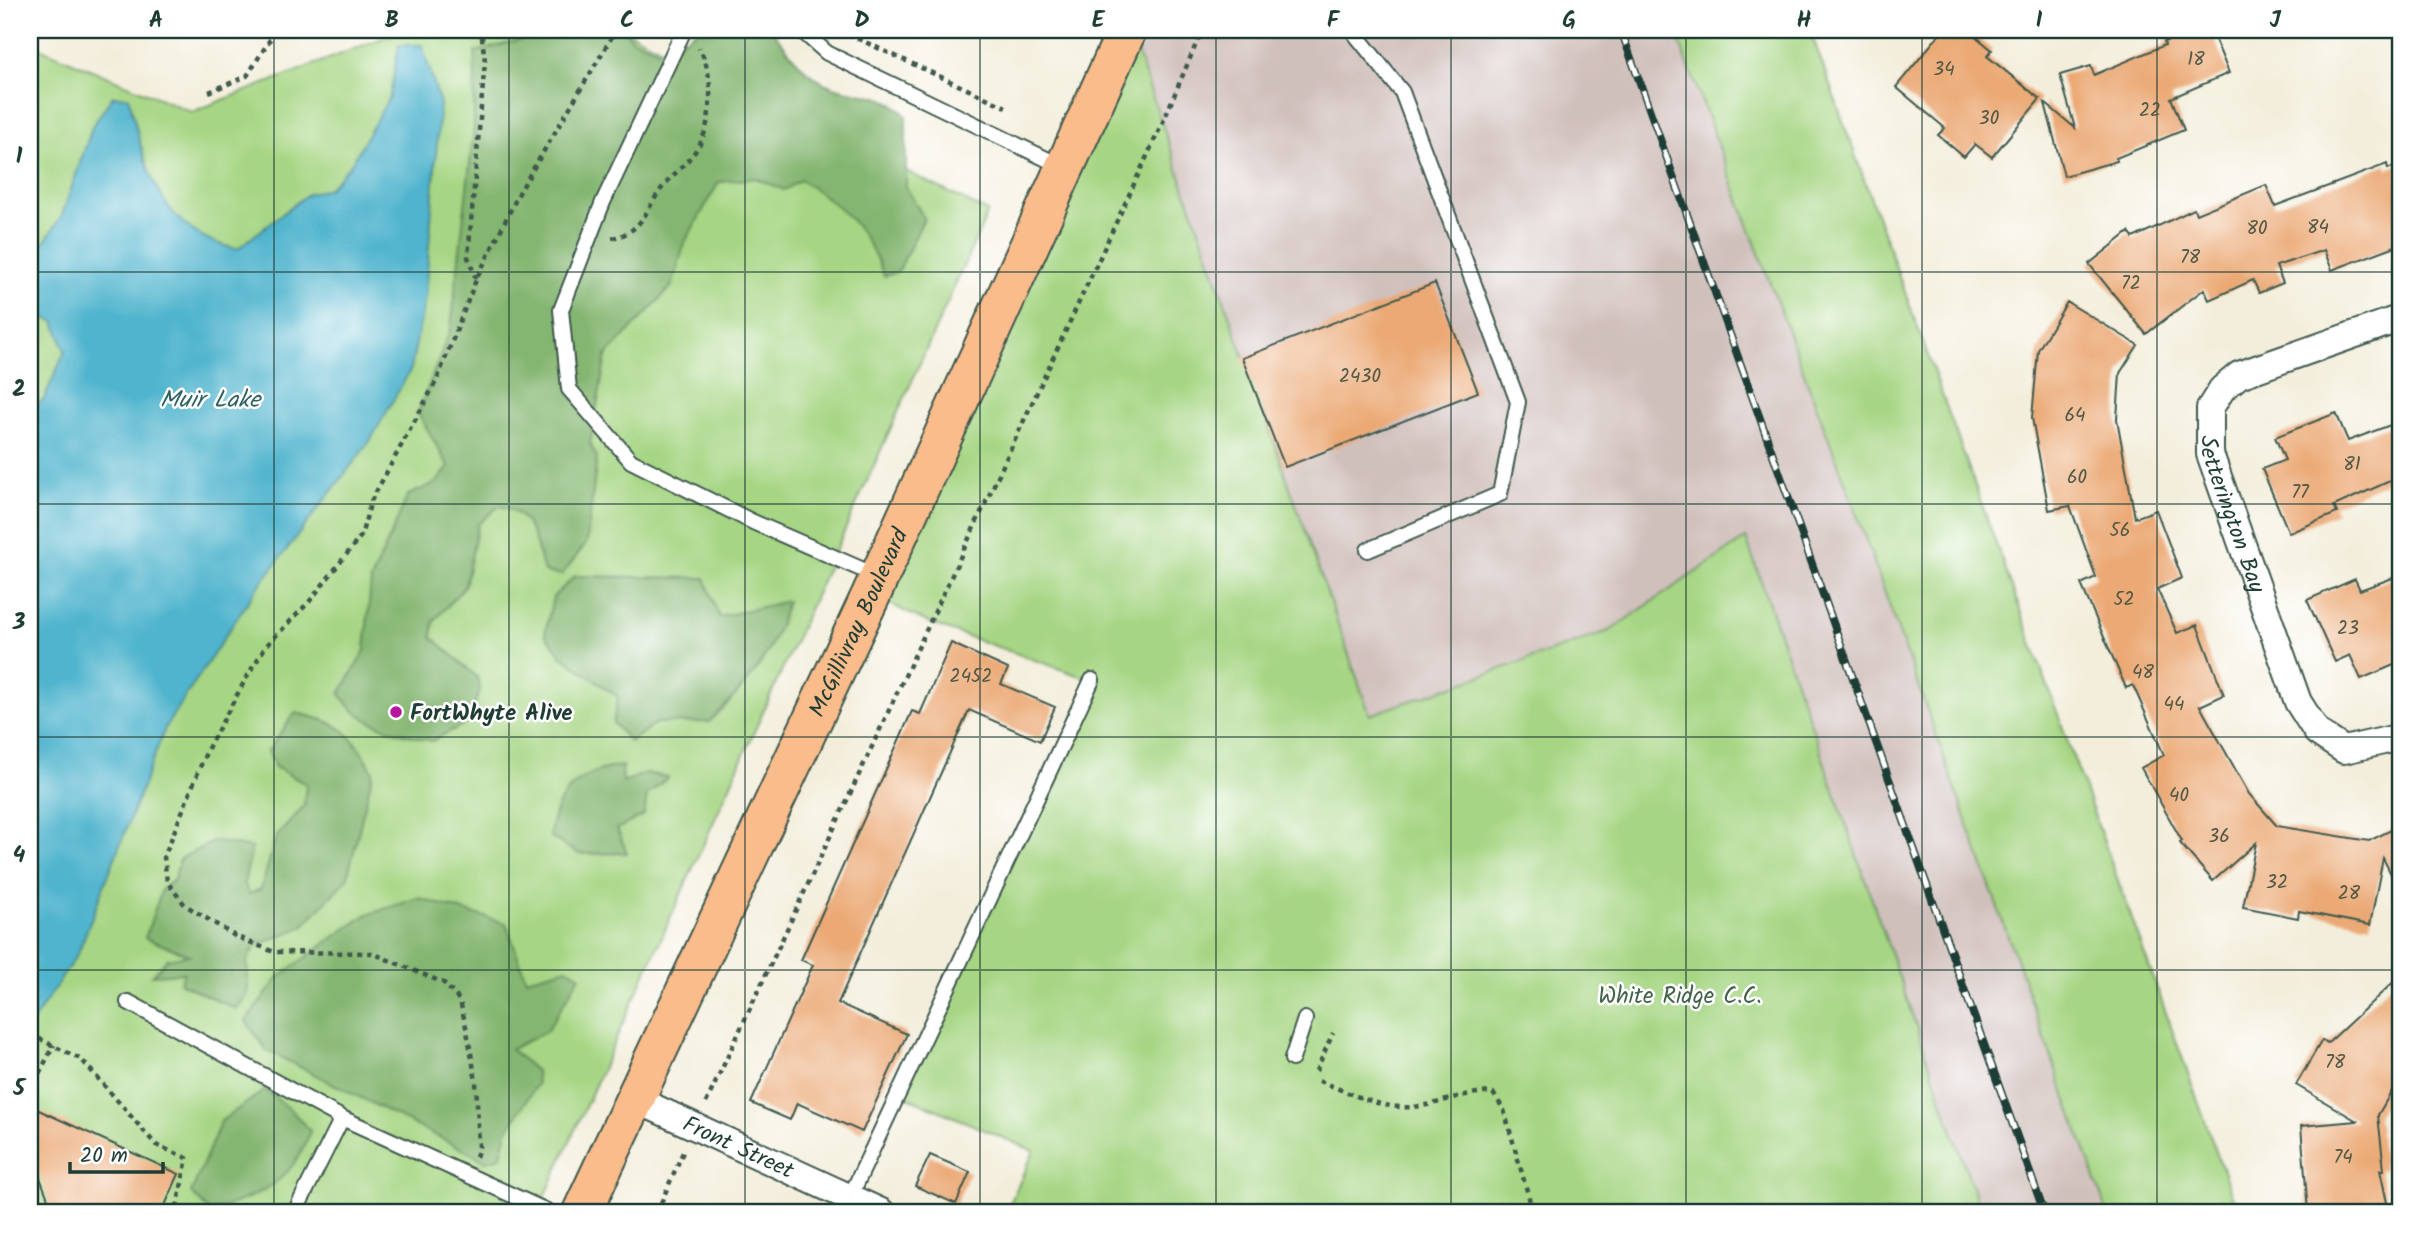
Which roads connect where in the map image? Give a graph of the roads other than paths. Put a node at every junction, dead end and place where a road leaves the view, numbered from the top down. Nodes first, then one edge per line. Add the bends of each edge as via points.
1 (801, 30) edge
2 (1127, 30) edge
3 (1352, 30) edge
4 (689, 35) edge
5 (1065, 168) junction
6 (2401, 318) edge
7 (1368, 551) dead end
8 (879, 577) junction
9 (1093, 680) dead end
10 (2401, 737) edge
11 (128, 1002) dead end
12 (1305, 1019) dead end
13 (1292, 1059) dead end
14 (635, 1099) junction
15 (342, 1118) junction
16 (846, 1205) edge
17 (295, 1212) edge
18 (549, 1212) edge
19 (582, 1212) edge
20 (881, 1212) edge

1 - 5 lane via 827,53
2 - 5 main road, McGillivray Boulevard
3 - 7 lane via 1402,92 1518,402 1500,494
4 - 8 lane via 587,243 561,310 569,389 631,461 753,522
5 - 8 main road, McGillivray Boulevard
6 - 10 street, Setterington Bay via 2239,375 2222,389 2210,408 2210,454 2298,702 2317,732 2344,750
8 - 14 main road, McGillivray Boulevard
9 - 16 lane
11 - 15 lane
12 - 13 lane
14 - 16 street, Front Street
14 - 19 main road, McGillivray Boulevard
15 - 17 lane
15 - 18 lane
16 - 20 street, Front Street

